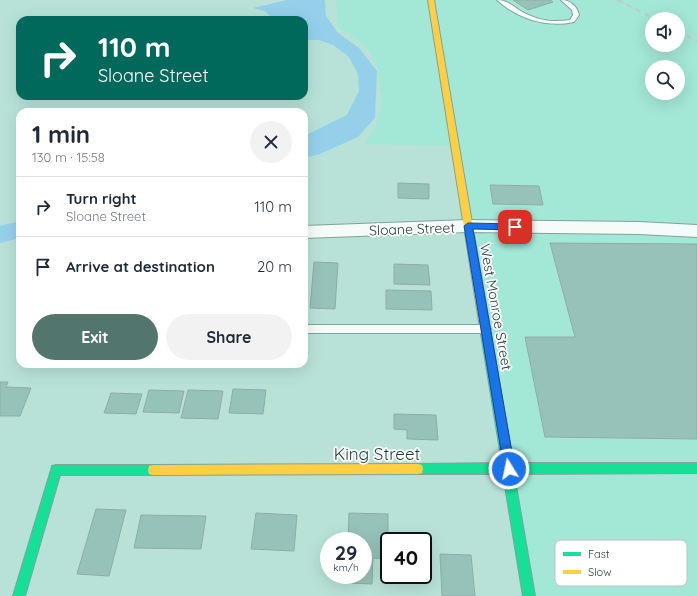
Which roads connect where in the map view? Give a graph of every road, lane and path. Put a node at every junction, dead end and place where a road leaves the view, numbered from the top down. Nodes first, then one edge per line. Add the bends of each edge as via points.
1 (431, 0) edge
2 (500, 0) edge
3 (564, 0) edge
4 (468, 226) junction
5 (697, 231) edge
6 (308, 232) edge
7 (486, 329) junction
8 (308, 330) edge
9 (697, 468) edge
10 (509, 469) junction
11 (19, 596) edge
12 (529, 596) edge

1 - 4 street, West Monroe Street
2 - 3 lane via 532,20 553,24 572,21 576,15 575,9
4 - 5 street, Sloane Street
4 - 6 street, Sloane Street
4 - 7 street, West Monroe Street
7 - 8 lane
7 - 10 street, West Monroe Street
9 - 10 street, King Street
10 - 11 street, King Street via 56,470
10 - 12 street, West Monroe Street

